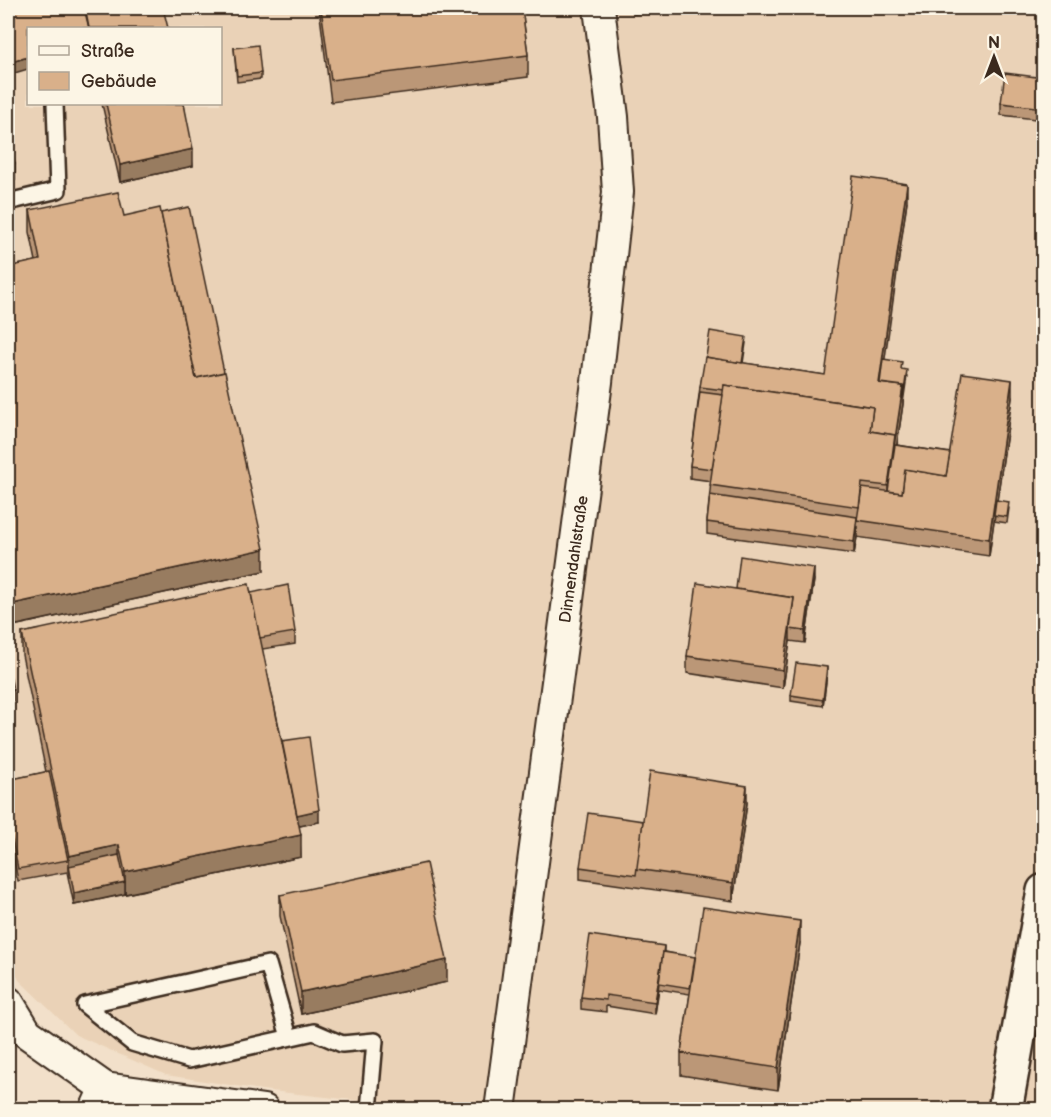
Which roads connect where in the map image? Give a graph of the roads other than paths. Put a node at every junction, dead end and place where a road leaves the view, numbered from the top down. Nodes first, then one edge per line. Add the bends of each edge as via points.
1 (599, 8) edge
2 (56, 105) edge
3 (8, 202) edge
4 (1044, 891) edge
5 (8, 1002) edge
6 (289, 1037) junction
7 (100, 1099) edge
8 (264, 1110) edge
9 (369, 1110) edge
10 (500, 1110) edge
11 (1005, 1110) edge

1 - 10 street, Dinnendahlstraße via 618,192 597,382
2 - 3 lane via 58,190
4 - 11 main road
5 - 7 street via 27,1033
6 - 6 lane via 189,1060 132,1043 85,1005 268,964
6 - 9 lane via 314,1032 342,1044 375,1041
7 - 8 street

